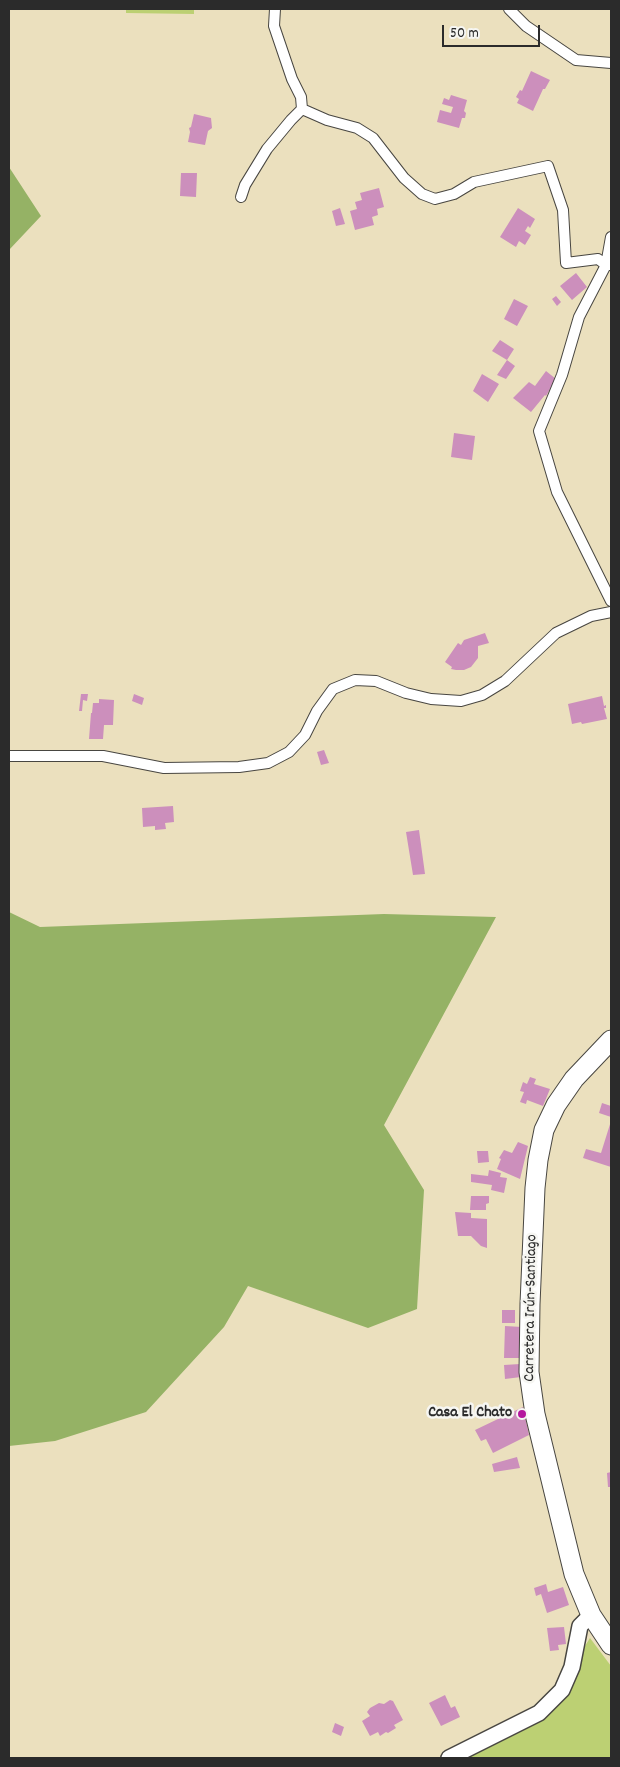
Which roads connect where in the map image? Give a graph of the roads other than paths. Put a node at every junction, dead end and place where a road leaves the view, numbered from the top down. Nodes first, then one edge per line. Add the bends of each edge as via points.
1 (275, 9) edge
2 (509, 9) edge
3 (611, 63) edge
4 (302, 109) junction
5 (240, 197) dead end
6 (611, 237) edge
7 (608, 265) edge
8 (611, 601) edge
9 (611, 612) edge
10 (9, 756) edge
11 (611, 1040) edge
12 (590, 1615) junction
13 (611, 1645) edge
14 (449, 1758) edge

1 - 4 street via 274,26 301,97
2 - 3 street via 526,26 576,60
4 - 5 street via 267,149
4 - 7 street via 357,128 373,138 404,178 422,194 435,198 454,194 474,182 548,166 563,210 566,263 598,258
6 - 7 street
7 - 8 street via 579,317 562,376 539,431 557,492
9 - 10 street via 591,616 556,633 506,681 482,695 461,701 431,699 376,681 355,680 333,689 305,735 289,752 268,763 239,767 164,768 103,756
11 - 12 highway, Carretera Irún-Santiago via 574,1079 544,1130 535,1188 530,1304 529,1372 535,1414 574,1574
12 - 13 highway, Carretera Irún-Santiago
12 - 14 street via 580,1626 572,1667 562,1690 539,1713

